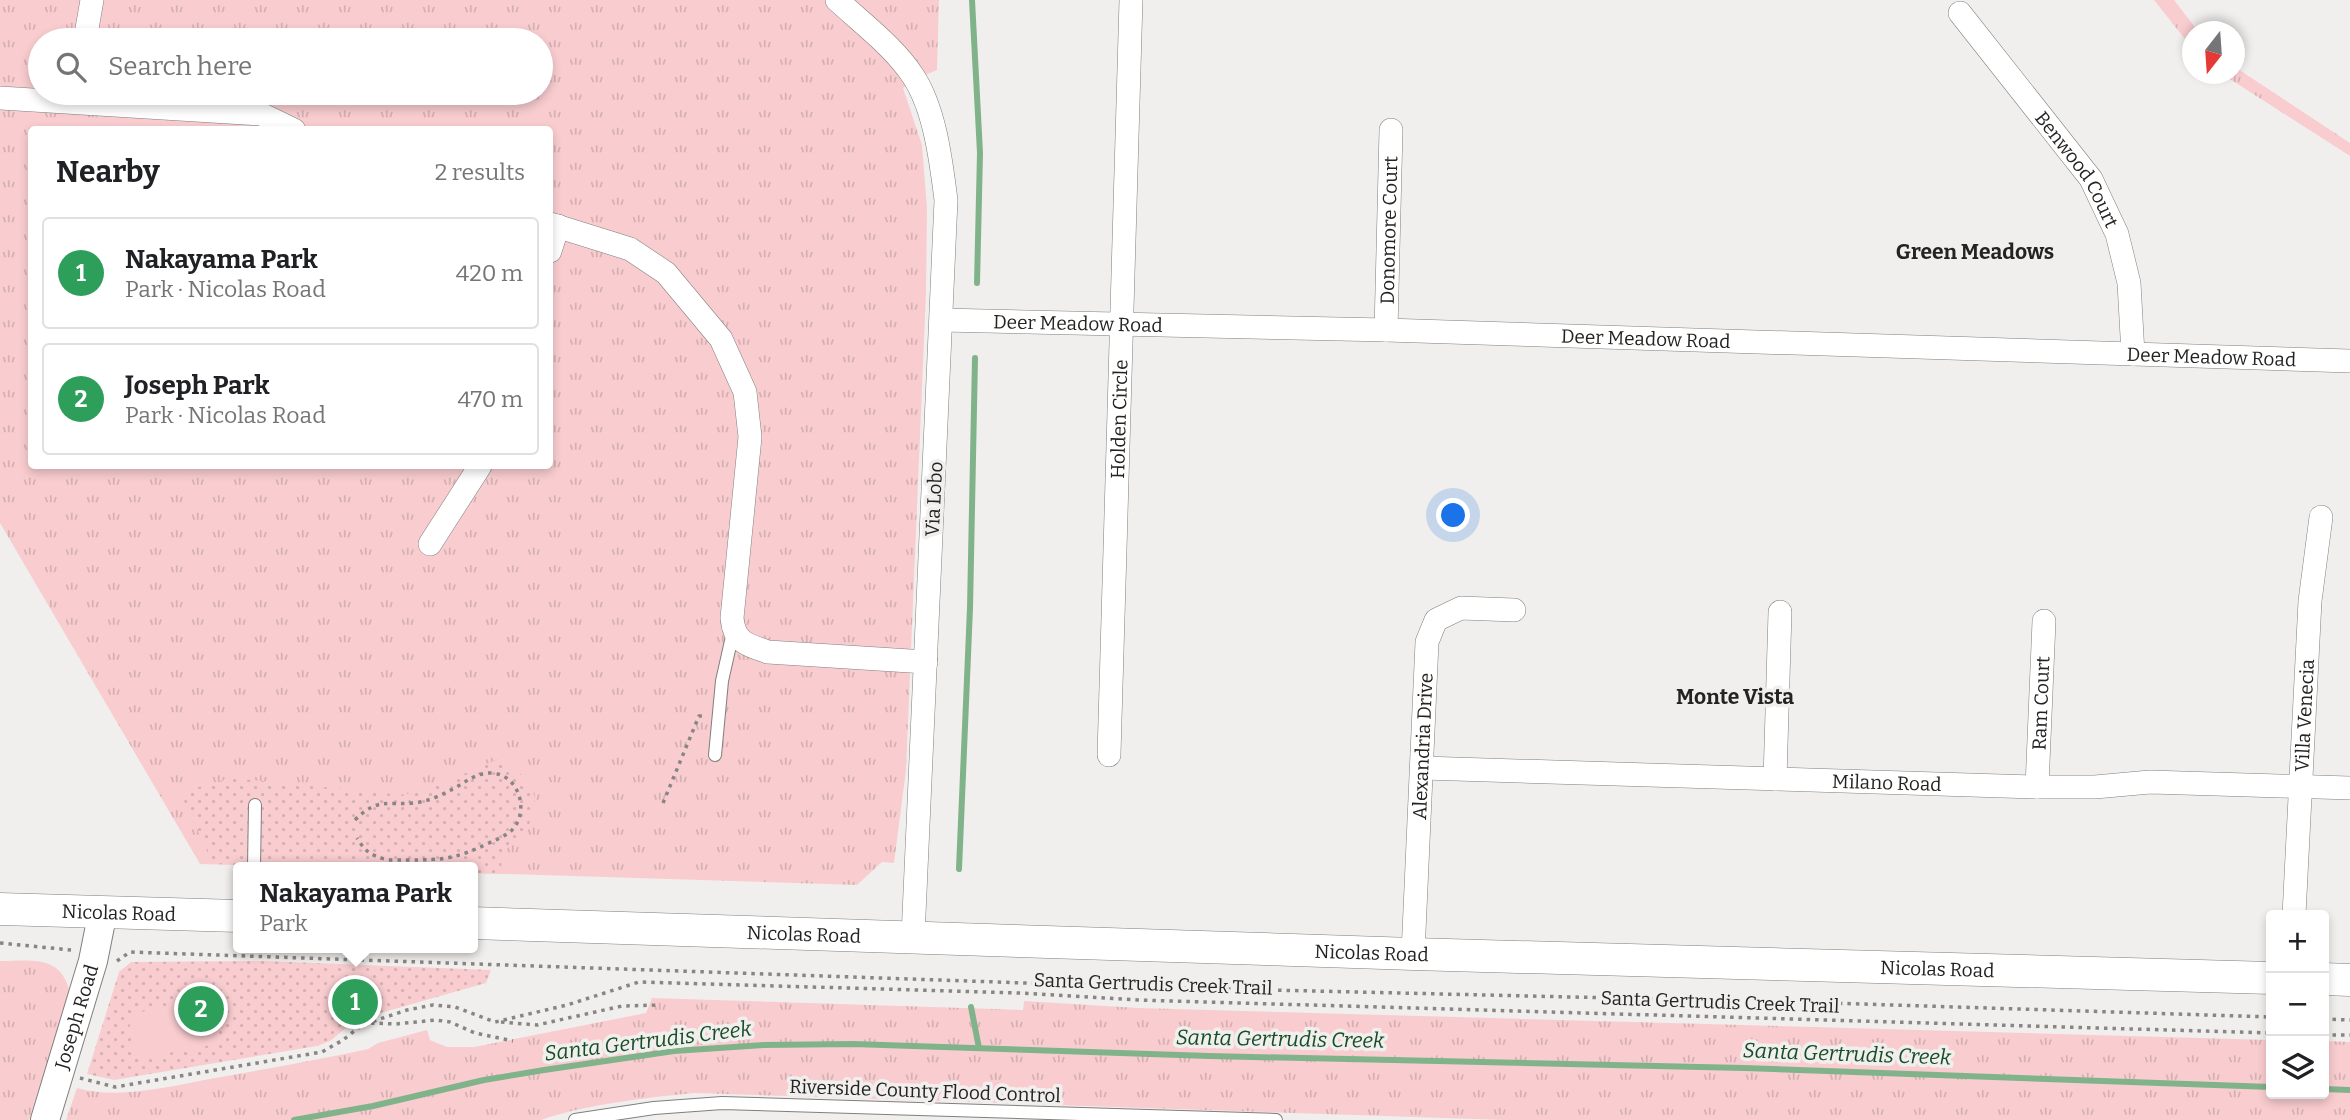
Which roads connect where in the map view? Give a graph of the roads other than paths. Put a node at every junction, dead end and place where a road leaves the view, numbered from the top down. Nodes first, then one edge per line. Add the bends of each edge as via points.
1 (92, 0) edge
2 (837, 0) edge
3 (1131, 0) edge
4 (1960, 13) dead end
5 (87, 28) edge
6 (0, 98) edge
7 (28, 98) edge
8 (165, 105) edge
9 (286, 126) edge
10 (1391, 130) dead end
11 (554, 225) edge
12 (942, 320) junction
13 (1121, 324) junction
14 (1386, 330) junction
15 (2133, 354) junction
16 (2350, 361) edge
17 (478, 469) edge
18 (2321, 517) dead end
19 (430, 544) dead end
20 (1514, 610) dead end
21 (1780, 612) dead end
22 (2044, 621) dead end
23 (733, 632) junction
24 (926, 662) junction
25 (715, 755) dead end
26 (1109, 755) dead end
27 (1423, 768) junction
28 (1775, 779) junction
29 (2038, 786) junction
30 (2299, 787) junction
31 (2350, 788) edge
32 (255, 804) dead end
33 (254, 862) edge
34 (0, 909) edge
35 (2294, 910) edge
36 (103, 911) junction
37 (233, 916) edge
38 (478, 923) edge
39 (913, 937) junction
40 (1413, 954) junction
41 (2266, 978) edge
42 (2329, 979) edge
43 (2350, 980) edge
44 (45, 1120) edge
45 (575, 1120) edge
46 (1276, 1120) edge

1 - 5 street
2 - 12 street, Via Lobo via 907,68 929,112 947,200
3 - 13 street, Holden Circle
4 - 15 street, Benwood Court via 2091,178 2118,234 2129,283
6 - 7 street
8 - 9 street via 261,114
10 - 14 street, Donomore Court
11 - 23 street via 630,249 666,273 721,339 745,392 750,437
12 - 13 street, Deer Meadow Road
12 - 24 street, Via Lobo
13 - 14 street, Deer Meadow Road
13 - 26 street, Holden Circle
14 - 15 street, Deer Meadow Road
15 - 16 street, Deer Meadow Road
17 - 19 street
18 - 30 street, Villa Venecia via 2310,601
20 - 27 street, Alexandria Drive via 1461,608 1436,620 1427,642
21 - 28 street
22 - 29 street, Ram Court
23 - 24 street via 747,645 768,652
23 - 25 lane via 722,681
24 - 39 street, Via Lobo
27 - 28 street, Milano Road
27 - 40 street, Alexandria Drive
28 - 29 street, Milano Road
29 - 30 street, Milano Road via 2150,782
30 - 31 street, Milano Road
30 - 35 street, Villa Venecia
32 - 33 lane
34 - 36 main road, Nicolas Road
36 - 37 main road, Nicolas Road
36 - 44 street, Joseph Road via 93,961
38 - 39 main road, Nicolas Road
39 - 40 main road, Nicolas Road
40 - 41 main road, Nicolas Road
42 - 43 main road
45 - 46 lane, Riverside County Flood Control via 722,1103

